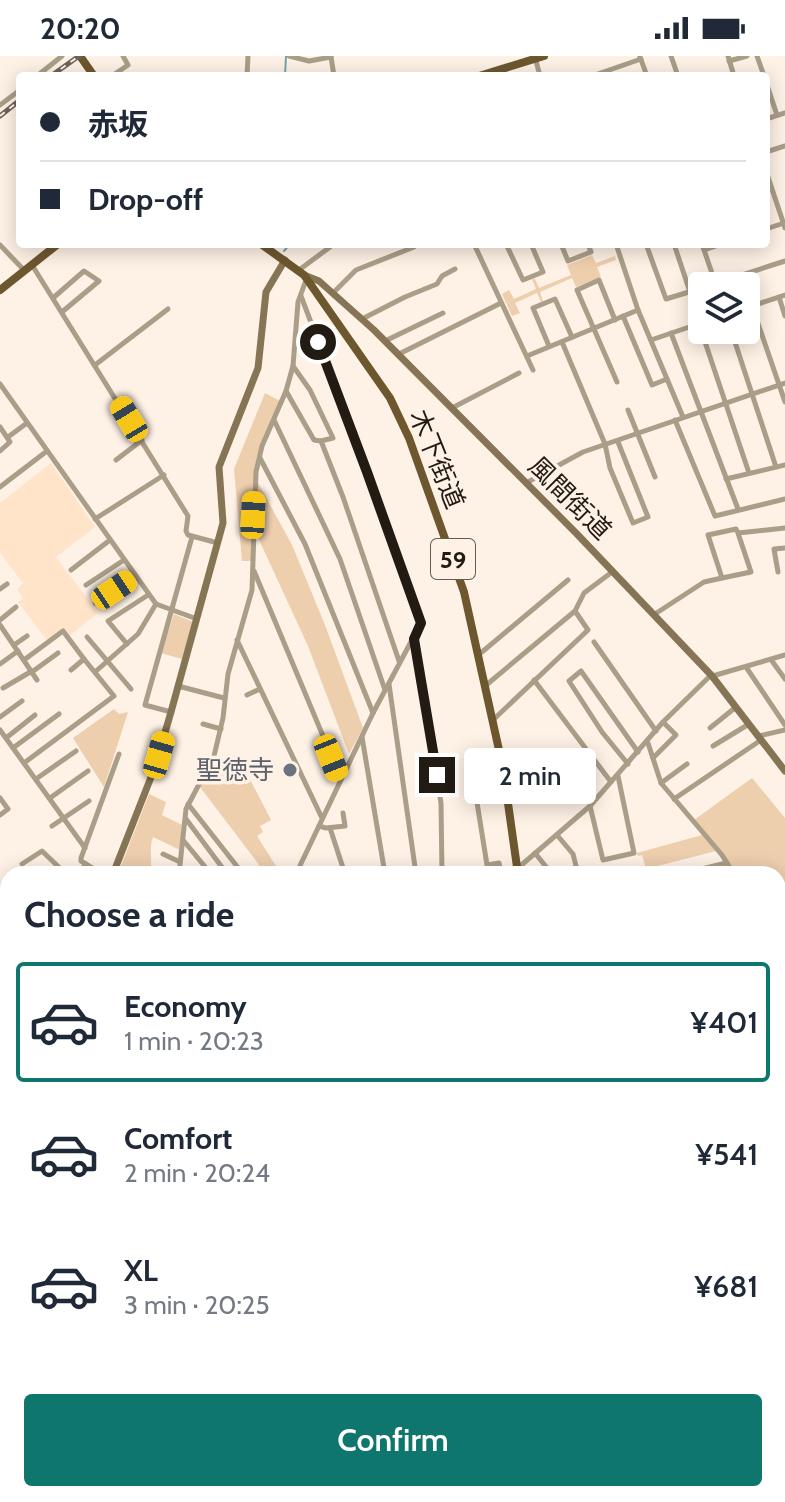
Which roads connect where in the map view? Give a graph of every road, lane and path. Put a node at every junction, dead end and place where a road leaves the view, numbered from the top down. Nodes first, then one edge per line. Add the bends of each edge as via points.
1 (62, 56) edge
2 (123, 56) edge
3 (289, 56) edge
4 (544, 56) edge
5 (747, 56) edge
6 (331, 57) edge
7 (534, 58) edge
8 (641, 58) edge
9 (728, 59) edge
10 (42, 72) edge
11 (118, 72) edge
12 (491, 72) edge
13 (603, 72) edge
14 (770, 94) edge
15 (785, 113) edge
16 (777, 115) junction
17 (770, 118) edge
18 (770, 182) edge
19 (785, 225) edge
20 (0, 245) edge
21 (53, 248) edge
22 (273, 248) edge
23 (330, 248) edge
24 (411, 248) edge
25 (476, 248) edge
26 (508, 248) edge
27 (533, 248) edge
28 (563, 248) edge
29 (590, 248) edge
30 (617, 248) edge
31 (647, 248) edge
32 (675, 248) edge
33 (703, 248) edge
34 (285, 260) junction
35 (785, 261) edge
36 (32, 265) junction
37 (22, 268) dead end
38 (455, 269) dead end
39 (712, 272) edge
40 (753, 272) edge
41 (303, 275) junction
42 (688, 286) edge
43 (0, 290) edge
44 (332, 293) junction
45 (688, 293) edge
46 (301, 296) junction
47 (782, 296) edge
48 (53, 298) junction
49 (501, 303) junction
50 (760, 303) edge
51 (168, 309) dead end
52 (638, 310) junction
53 (62, 312) junction
54 (443, 313) dead end
55 (623, 316) junction
56 (785, 316) edge
57 (362, 319) junction
58 (615, 320) junction
59 (688, 327) edge
60 (593, 329) junction
61 (671, 333) junction
62 (760, 333) edge
63 (572, 337) junction
64 (651, 340) junction
65 (385, 341) junction
66 (562, 342) junction
67 (707, 344) edge
68 (736, 344) edge
69 (549, 346) junction
70 (399, 354) junction
71 (527, 356) junction
72 (95, 365) junction
73 (293, 366) junction
74 (533, 370) dead end
75 (519, 373) dead end
76 (667, 379) junction
77 (617, 382) dead end
78 (0, 384) edge
79 (782, 384) edge
80 (286, 391) junction
81 (752, 394) junction
82 (726, 402) junction
83 (785, 402) edge
84 (452, 408) junction
85 (628, 410) dead end
86 (700, 411) junction
87 (683, 417) junction
88 (274, 419) junction
89 (675, 420) junction
90 (27, 423) junction
91 (0, 427) edge
92 (638, 434) junction
93 (8, 437) junction
94 (142, 440) junction
95 (321, 441) junction
96 (618, 442) junction
97 (605, 444) junction
98 (0, 451) edge
99 (47, 451) junction
100 (259, 457) junction
101 (116, 460) dead end
102 (785, 465) edge
103 (776, 467) junction
104 (749, 473) junction
105 (164, 475) junction
106 (655, 477) dead end
107 (726, 479) junction
108 (526, 483) junction
109 (0, 487) edge
110 (785, 499) edge
111 (738, 509) junction
112 (95, 519) junction
113 (785, 528) edge
114 (738, 533) junction
115 (192, 537) junction
116 (110, 540) junction
117 (218, 543) junction
118 (785, 548) edge
119 (124, 560) junction
120 (71, 570) dead end
121 (254, 570) junction
122 (613, 571) junction
123 (778, 572) dead end
124 (135, 576) junction
125 (722, 578) junction
126 (568, 580) dead end
127 (7, 584) dead end
128 (86, 585) dead end
129 (0, 589) edge
130 (148, 595) junction
131 (95, 603) dead end
132 (156, 604) junction
133 (16, 607) dead end
134 (171, 611) junction
135 (575, 611) junction
136 (655, 614) junction
137 (197, 619) junction
138 (0, 622) edge
139 (2, 634) edge
140 (27, 636) dead end
141 (87, 637) dead end
142 (237, 639) junction
143 (414, 639) junction
144 (594, 642) dead end
145 (127, 644) junction
146 (16, 648) junction
147 (58, 653) dead end
148 (478, 653) junction
149 (785, 655) edge
150 (84, 659) junction
151 (24, 660) junction
152 (771, 660) junction
153 (107, 661) junction
154 (400, 662) junction
155 (0, 664) edge
156 (746, 667) junction
157 (71, 670) dead end
158 (32, 672) junction
159 (95, 672) junction
160 (712, 676) junction
161 (785, 679) edge
162 (37, 680) dead end
163 (534, 680) junction
164 (178, 686) junction
165 (485, 686) junction
166 (387, 687) junction
167 (3, 688) dead end
168 (131, 689) dead end
169 (260, 689) junction
170 (247, 695) dead end
171 (224, 698) junction
172 (22, 701) dead end
173 (736, 707) junction
174 (171, 712) junction
175 (373, 713) junction
176 (59, 714) dead end
177 (35, 715) dead end
178 (0, 717) edge
179 (493, 720) junction
180 (663, 722) junction
181 (203, 724) dead end
182 (749, 724) junction
183 (710, 728) dead end
184 (785, 728) edge
185 (221, 729) junction
186 (0, 730) edge
187 (656, 731) junction
188 (362, 736) junction
189 (6, 738) junction
190 (760, 738) junction
191 (647, 742) junction
192 (713, 746) dead end
193 (13, 748) junction
194 (76, 751) dead end
195 (638, 752) junction
196 (119, 754) dead end
197 (785, 758) edge
198 (652, 759) junction
199 (776, 759) junction
200 (674, 761) dead end
201 (24, 763) junction
202 (628, 764) junction
203 (687, 764) dead end
204 (471, 765) dead end
205 (680, 770) junction
206 (88, 771) dead end
207 (785, 771) edge
208 (617, 775) junction
209 (36, 779) junction
210 (341, 779) junction
211 (611, 782) junction
212 (661, 783) junction
213 (0, 798) edge
214 (50, 798) junction
215 (674, 799) junction
216 (89, 801) dead end
217 (188, 804) junction
218 (590, 806) junction
219 (343, 813) dead end
220 (0, 815) edge
221 (63, 818) junction
222 (185, 818) junction
223 (321, 822) junction
224 (52, 826) dead end
225 (330, 828) junction
226 (557, 835) junction
227 (183, 840) junction
228 (85, 848) junction
229 (535, 853) junction
230 (163, 854) dead end
231 (180, 862) junction
232 (726, 863) junction
233 (22, 864) dead end
234 (86, 864) joint
235 (58, 866) edge
236 (89, 866) edge
237 (116, 866) edge
238 (180, 866) edge
239 (204, 866) edge
240 (221, 866) edge
241 (237, 866) edge
242 (300, 866) edge
243 (342, 866) edge
244 (384, 866) edge
245 (415, 866) edge
246 (442, 866) edge
247 (500, 866) edge
248 (514, 866) edge
249 (521, 866) edge
250 (545, 866) edge
251 (576, 866) edge
252 (714, 866) edge
253 (728, 866) edge

1 - 10 street
2 - 11 street via 128,65
3 - 6 street via 309,61
4 - 7 main road
5 - 9 street
7 - 12 main road
8 - 13 street
14 - 16 street
15 - 16 street
16 - 17 street
18 - 19 street
20 - 37 street
21 - 36 main road
22 - 34 main road, 木下街道 / 59
23 - 41 street
24 - 44 street via 356,270
25 - 49 street
26 - 27 street via 523,280 543,272
28 - 29 street via 568,261 591,252
30 - 52 street
31 - 45 street via 666,299
32 - 42 street
33 - 39 street
34 - 41 main road, 木下街道 / 59
34 - 117 street via 266,292 258,368 219,467 223,517
35 - 40 street
36 - 43 main road
36 - 48 street
38 - 57 street via 437,284
41 - 44 street, 風間街道
41 - 46 street
41 - 148 main road, 木下街道 / 59 via 401,419 457,569
44 - 57 street, 風間街道
46 - 73 street
46 - 143 street via 421,623
47 - 50 street
47 - 56 street
48 - 53 street
48 - 53 street via 84,271 99,281
49 - 70 street
49 - 71 street
51 - 72 street
52 - 55 street
52 - 64 street
53 - 72 street
54 - 65 street
55 - 58 street
55 - 76 street via 652,385
57 - 65 street, 風間街道
58 - 60 street
58 - 60 street via 599,280 577,290
59 - 61 street
60 - 63 street
60 - 77 street
61 - 64 street
61 - 86 street
62 - 79 street
63 - 66 street
63 - 69 street via 555,299 533,308
64 - 76 street
65 - 70 street, 風間街道
66 - 69 street
66 - 97 street
67 - 82 street
68 - 81 street
69 - 71 street
70 - 84 street, 風間街道
71 - 74 street
72 - 94 street
73 - 80 street
73 - 95 street via 333,438
75 - 84 street
76 - 87 street
78 - 90 street
79 - 81 street
79 - 83 street
80 - 88 street
80 - 95 street via 314,440
81 - 82 street
81 - 103 street
82 - 86 street
82 - 104 street
84 - 108 street, 風間街道
85 - 92 street
86 - 87 street
86 - 107 street
87 - 89 street
88 - 100 street
88 - 166 street via 340,559
89 - 92 street
89 - 111 street via 715,516
90 - 93 street
90 - 99 street
91 - 93 street
92 - 96 street
92 - 106 street
93 - 98 street via 10,443
94 - 101 street
94 - 105 street
95 - 154 street
96 - 97 street
96 - 97 street via 648,517 633,523
97 - 108 street
99 - 109 street
99 - 112 street
100 - 121 street
100 - 175 street via 305,544
102 - 103 street
103 - 104 street
104 - 107 street
105 - 112 street
105 - 115 street via 189,518 186,531
107 - 111 street
108 - 122 street, 風間街道
110 - 111 street
112 - 116 street
113 - 114 street
114 - 125 street via 751,572
114 - 125 street via 736,529 708,535
115 - 117 street
115 - 134 street
116 - 119 street
116 - 120 street
117 - 137 street
118 - 123 street via 774,549
119 - 124 street
119 - 128 street
121 - 142 street
121 - 210 street
122 - 135 street via 584,593
122 - 136 street, 風間街道
124 - 130 street
124 - 131 street
125 - 136 street via 704,582
126 - 148 street
127 - 129 street
130 - 132 street
130 - 145 street via 108,621
132 - 134 street
132 - 145 street
133 - 138 street
134 - 137 street
134 - 174 street via 145,705
135 - 163 street via 588,630
135 - 165 street
136 - 160 street, 風間街道
137 - 164 street
138 - 139 street
139 - 146 street
140 - 146 street
141 - 153 street
142 - 169 street
142 - 171 street
143 - 154 street
143 - 246 street via 441,803
144 - 187 street
145 - 153 street
146 - 151 street
146 - 155 street
147 - 158 street
148 - 165 main road, 木下街道 / 59
149 - 152 street
150 - 151 street via 63,631
150 - 157 street
150 - 159 street
151 - 158 street
152 - 156 street
152 - 161 street
153 - 159 street
153 - 168 street
154 - 166 street
156 - 160 street
156 - 184 street
158 - 162 street
158 - 167 street
159 - 201 street via 114,696
160 - 173 street, 風間街道
160 - 180 street
163 - 179 street
163 - 211 street
164 - 171 street
164 - 174 street
165 - 179 main road, 木下街道 / 59
166 - 175 street
166 - 245 street
169 - 170 street
169 - 223 street
171 - 185 street
172 - 178 street
173 - 182 street, 風間街道
173 - 183 street
174 - 237 street
175 - 188 street
176 - 193 street
177 - 189 street
179 - 248 main road, 木下街道 / 59
180 - 187 street
180 - 198 street via 676,735
181 - 185 street
182 - 190 street, 風間街道
182 - 192 street
184 - 190 street
185 - 217 street via 214,756
186 - 189 street
187 - 191 street
188 - 210 street
188 - 244 street
189 - 193 street
190 - 199 street, 風間街道
190 - 215 street
191 - 195 street
191 - 198 street
193 - 201 street
194 - 209 street
195 - 202 street
195 - 202 street via 581,671 569,681
196 - 228 street
197 - 199 street
198 - 212 street
199 - 207 street, 風間街道
200 - 205 street
201 - 209 street
202 - 208 street
203 - 205 street
204 - 247 street via 487,865
205 - 212 street
206 - 214 street
208 - 211 street
208 - 218 street via 634,853 603,860
209 - 214 street
210 - 223 street
211 - 218 street
212 - 215 street
213 - 220 street via 8,809
214 - 221 street
215 - 232 street
216 - 221 street
217 - 222 street
217 - 241 street
218 - 226 street
219 - 225 street via 345,826
221 - 224 street
221 - 228 street
222 - 227 street
222 - 240 street
223 - 225 street
223 - 242 street
225 - 243 street
226 - 229 street
226 - 251 street
227 - 231 street
227 - 239 street
228 - 234 street via 81,858
229 - 249 street
229 - 250 street
230 - 231 street
231 - 238 street
232 - 252 street
232 - 253 street
233 - 235 street via 42,851
234 - 236 street

